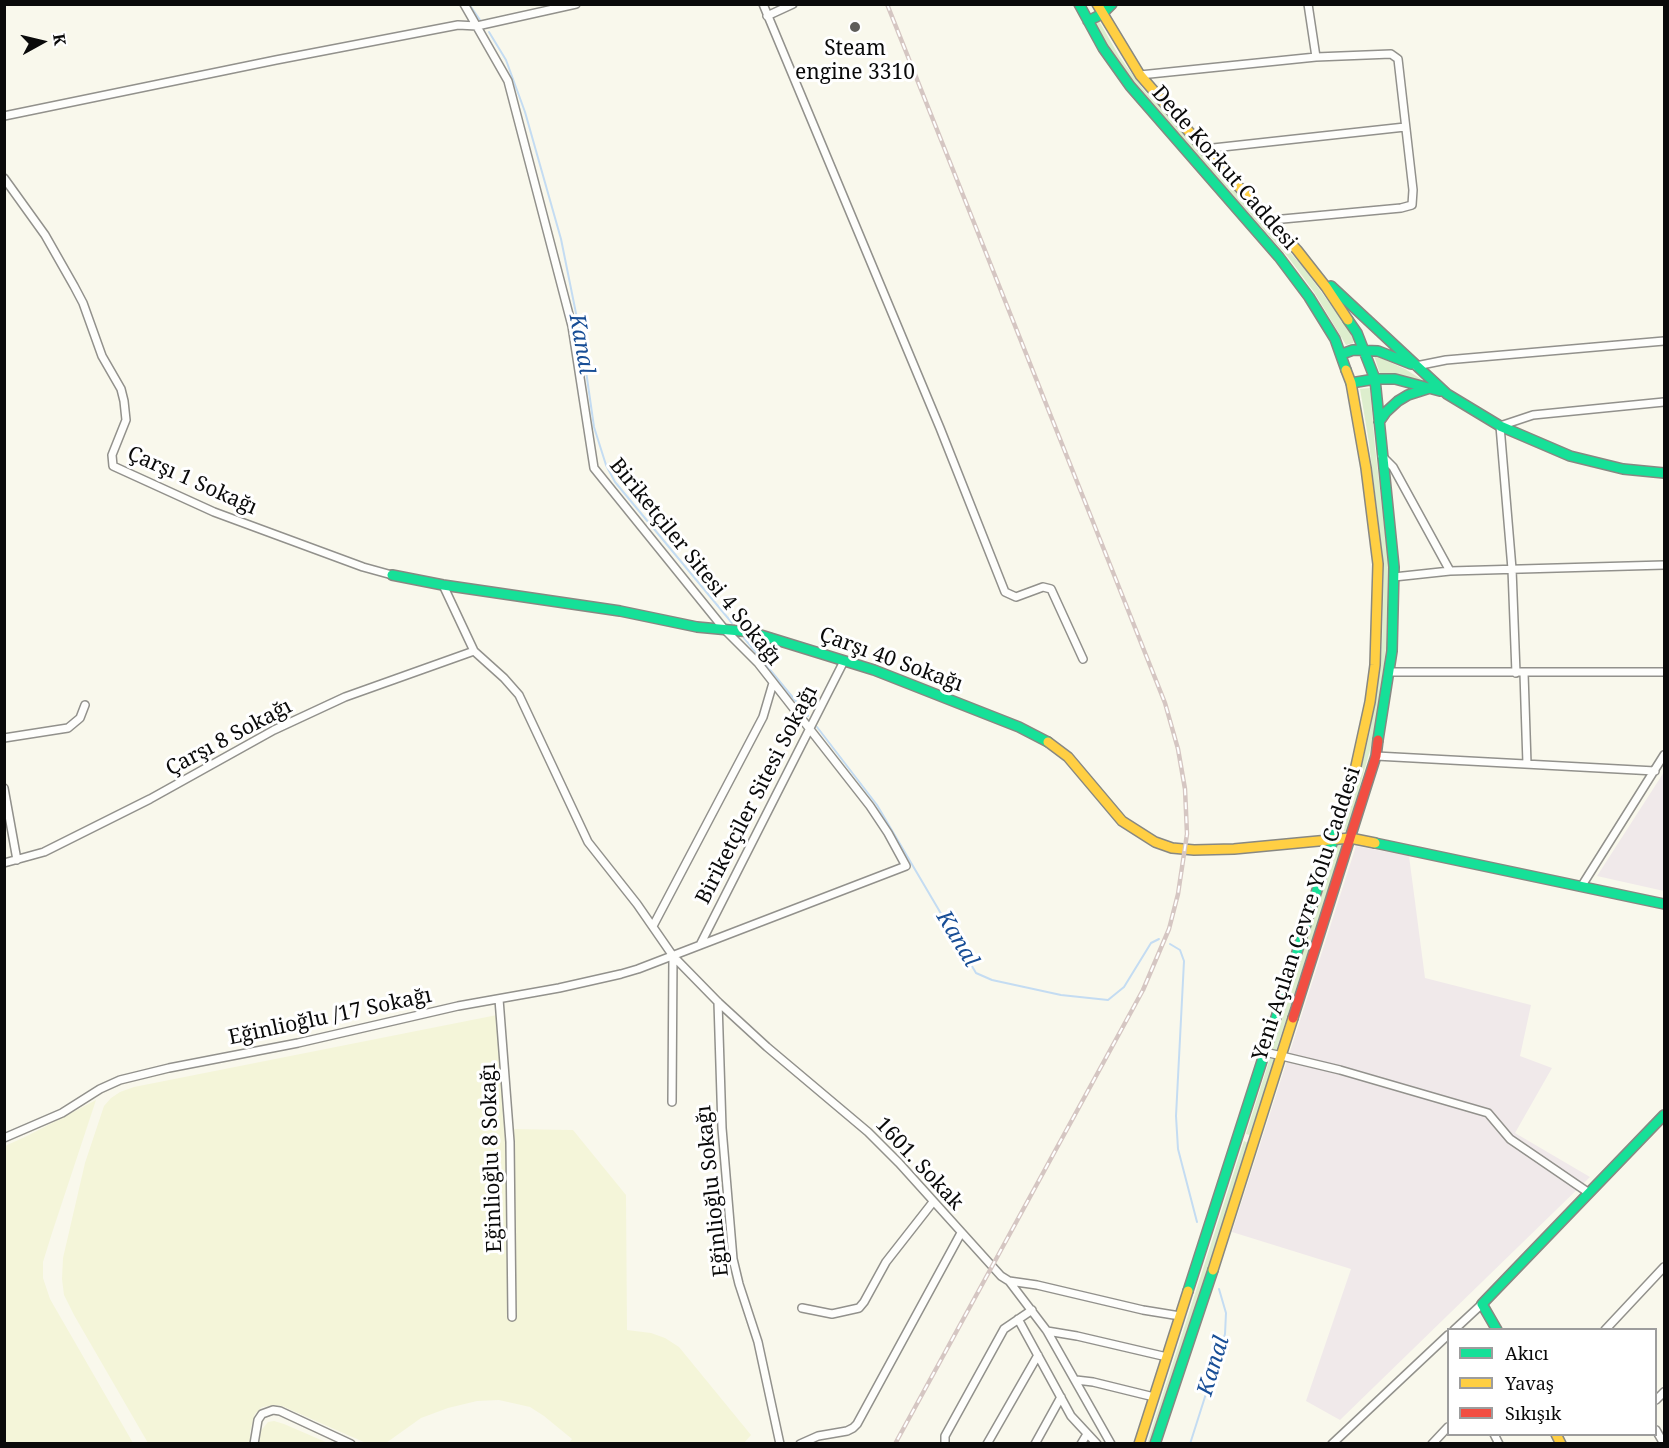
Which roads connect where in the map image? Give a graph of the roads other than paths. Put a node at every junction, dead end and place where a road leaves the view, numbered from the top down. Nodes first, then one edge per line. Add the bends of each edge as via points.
1 (464, 4) edge
2 (576, 4) edge
3 (763, 4) edge
4 (793, 4) edge
5 (1079, 4) edge
6 (1097, 4) edge
7 (1112, 4) edge
8 (1308, 4) edge
9 (1102, 14) junction
10 (767, 16) junction
11 (1088, 21) junction
12 (477, 26) junction
13 (1316, 57) junction
14 (1140, 75) junction
15 (4, 116) edge
16 (1405, 127) junction
17 (1204, 149) junction
18 (4, 178) edge
19 (1272, 220) junction
20 (1313, 269) junction
21 (1665, 341) edge
22 (1364, 349) junction
23 (1342, 354) junction
24 (1416, 366) junction
25 (1375, 379) junction
26 (1351, 383) junction
27 (1430, 388) junction
28 (1447, 394) junction
29 (1665, 402) edge
30 (1379, 422) junction
31 (1500, 426) junction
32 (1382, 456) junction
33 (1665, 473) edge
34 (1665, 565) edge
35 (1512, 569) junction
36 (1450, 571) junction
37 (392, 575) joint
38 (1394, 577) junction
39 (443, 585) junction
40 (725, 630) junction
41 (474, 651) junction
42 (1083, 659) dead end
43 (844, 661) junction
44 (1390, 672) junction
45 (1665, 672) edge
46 (1520, 673) junction
47 (773, 683) junction
48 (85, 705) dead end
49 (809, 728) junction
50 (4, 738) edge
51 (1376, 756) junction
52 (1665, 756) edge
53 (1527, 764) junction
54 (1655, 771) junction
55 (4, 788) edge
56 (1334, 838) junction
57 (1350, 838) junction
58 (17, 860) junction
59 (4, 863) edge
60 (906, 866) joint
61 (1581, 887) junction
62 (1665, 904) edge
63 (653, 926) junction
64 (700, 945) junction
65 (673, 956) junction
66 (499, 999) junction
67 (718, 1002) junction
68 (1266, 1052) junction
69 (1281, 1056) junction
70 (672, 1102) dead end
71 (1665, 1116) edge
72 (4, 1138) edge
73 (1589, 1193) junction
74 (933, 1202) junction
75 (961, 1233) junction
76 (1665, 1267) edge
77 (1009, 1281) junction
78 (1482, 1304) junction
79 (802, 1308) dead end
80 (1032, 1310) junction
81 (1180, 1316) junction
82 (512, 1317) dead end
83 (1018, 1319) junction
84 (1455, 1328) edge
85 (1496, 1328) edge
86 (1606, 1328) edge
87 (1047, 1331) junction
88 (1447, 1337) edge
89 (1038, 1355) junction
90 (1167, 1357) junction
91 (1076, 1380) junction
92 (1060, 1397) junction
93 (1154, 1397) junction
94 (1447, 1429) edge
95 (1087, 1434) junction
96 (1434, 1442) edge
97 (254, 1443) edge
98 (351, 1443) edge
99 (780, 1443) edge
100 (800, 1443) edge
101 (945, 1443) edge
102 (987, 1443) edge
103 (1035, 1443) edge
104 (1081, 1443) edge
105 (1097, 1443) edge
106 (1111, 1443) edge
107 (1139, 1443) edge
108 (1155, 1443) edge
109 (1332, 1443) edge

1 - 12 street, Biriketçiler Sitesi 4 Sokağı
2 - 12 street
3 - 10 street
4 - 10 street
5 - 11 main road, Dede Korkut Caddesi
6 - 9 main road, Dede Korkut Caddesi
7 - 9 main road
8 - 13 street
9 - 11 main road
9 - 14 main road, Dede Korkut Caddesi
10 - 42 street via 1005,592 1016,597 1043,587 1052,589
11 - 23 main road, Dede Korkut Caddesi via 1142,101 1279,257 1314,305
12 - 15 street via 458,25
12 - 40 street, Biriketçiler Sitesi 4 Sokağı via 508,81 572,326 594,468
13 - 14 street
13 - 16 street via 1391,54 1398,59
14 - 17 main road, Dede Korkut Caddesi
16 - 17 street
16 - 19 street via 1412,205
17 - 19 main road, Dede Korkut Caddesi
18 - 37 street, Çarşı 1 Sokağı via 75,286 102,356 121,389 126,420 112,455 114,466 214,512
19 - 20 main road, Dede Korkut Caddesi
20 - 22 main road, Dede Korkut Caddesi
20 - 24 main road, Dede Korkut Caddesi
21 - 24 street
22 - 23 main road, Dede Korkut Caddesi
22 - 24 main road, Dede Korkut Caddesi
22 - 25 main road, Dede Korkut Caddesi
23 - 26 main road, Dede Korkut Caddesi
24 - 28 main road, Dede Korkut Caddesi
25 - 26 main road, Dede Korkut Caddesi
25 - 27 main road, Dede Korkut Caddesi
25 - 30 main road, Yeni Açılan Çevre Yolu Caddesi
26 - 56 main road, Yeni Açılan Çevre Yolu Caddesi via 1376,542 1377,638 1362,744
27 - 28 main road, Dede Korkut Caddesi
27 - 30 main road via 1398,401
28 - 31 main road, Dede Korkut Caddesi
29 - 31 street via 1533,415
30 - 32 main road, Yeni Açılan Çevre Yolu Caddesi
31 - 33 main road, Dede Korkut Caddesi via 1570,456 1623,469
31 - 35 street
32 - 36 street via 1393,467
32 - 38 main road, Yeni Açılan Çevre Yolu Caddesi
34 - 35 street
35 - 36 street
35 - 46 street
36 - 38 street
37 - 39 main road, Çarşı 40 Sokağı
38 - 44 main road, Yeni Açılan Çevre Yolu Caddesi
39 - 40 main road, Çarşı 40 Sokağı
39 - 41 street
40 - 43 main road, Çarşı 40 Sokağı via 757,633
40 - 47 street, Biriketçiler Sitesi 4 Sokağı
41 - 58 street, Çarşı 8 Sokağı via 345,697 274,730 44,852
41 - 63 street, 1601. Sokak via 519,695 584,836
43 - 49 street, Biriketçiler Sitesi Sokağı
43 - 56 main road, Çarşı 40 Sokağı via 897,678 1047,741 1068,757 1122,821 1155,842 1200,850 1290,845
44 - 46 street
44 - 51 main road, Yeni Açılan Çevre Yolu Caddesi
45 - 46 street
46 - 53 street
47 - 49 street, Biriketçiler Sitesi 4 Sokağı
47 - 63 street via 763,717
48 - 50 street via 80,718 68,728
49 - 60 street, Biriketçiler Sitesi 4 Sokağı via 879,818
49 - 64 street, Biriketçiler Sitesi Sokağı
51 - 53 street
51 - 57 main road, Yeni Açılan Çevre Yolu Caddesi
52 - 54 street
53 - 54 street
54 - 61 street
55 - 58 street
56 - 57 main road, Çarşı 40 Sokağı
56 - 68 main road, Yeni Açılan Çevre Yolu Caddesi
57 - 61 main road, Çarşı 40 Sokağı
57 - 69 main road, Yeni Açılan Çevre Yolu Caddesi
58 - 59 street, Çarşı 8 Sokağı
60 - 64 street, Eğinlioğlu /17 Sokağı
61 - 62 main road, Çarşı 40 Sokağı
63 - 65 street, 1601. Sokak
64 - 65 street, Eğinlioğlu /17 Sokağı
65 - 66 street, Eğinlioğlu /17 Sokağı via 615,976
65 - 67 street, 1601. Sokak
65 - 70 street
66 - 72 street, Eğinlioğlu /17 Sokağı via 120,1080 62,1113
66 - 82 street, Eğinlioğlu 8 Sokağı via 510,1142
67 - 74 street, 1601. Sokak via 868,1132
67 - 99 street, Eğinlioğlu Sokağı via 722,1128 733,1259 758,1342
68 - 69 street
68 - 81 main road, Yeni Açılan Çevre Yolu Caddesi
69 - 73 street via 1488,1113 1510,1138
69 - 108 main road, Yeni Açılan Çevre Yolu Caddesi
71 - 73 main road
73 - 78 main road
74 - 75 street, 1601. Sokak
74 - 79 street via 886,1262 859,1308 832,1314
75 - 77 street, 1601. Sokak
75 - 100 street via 857,1424 847,1431
76 - 86 street
77 - 80 street, 1601. Sokak
77 - 81 street
78 - 84 street
78 - 85 main road
80 - 83 street
80 - 87 street, 1601. Sokak
81 - 90 main road, Yeni Açılan Çevre Yolu Caddesi
83 - 89 street
83 - 101 street via 1004,1329 945,1436
87 - 90 street
87 - 91 street, 1601. Sokak
88 - 109 street
89 - 92 street
89 - 102 street
90 - 93 main road, Yeni Açılan Çevre Yolu Caddesi
91 - 93 street
91 - 106 street, 1601. Sokak
92 - 95 street
92 - 103 street
93 - 107 main road, Yeni Açılan Çevre Yolu Caddesi
94 - 96 street
95 - 104 street
95 - 105 street
97 - 98 street via 258,1420 273,1410

